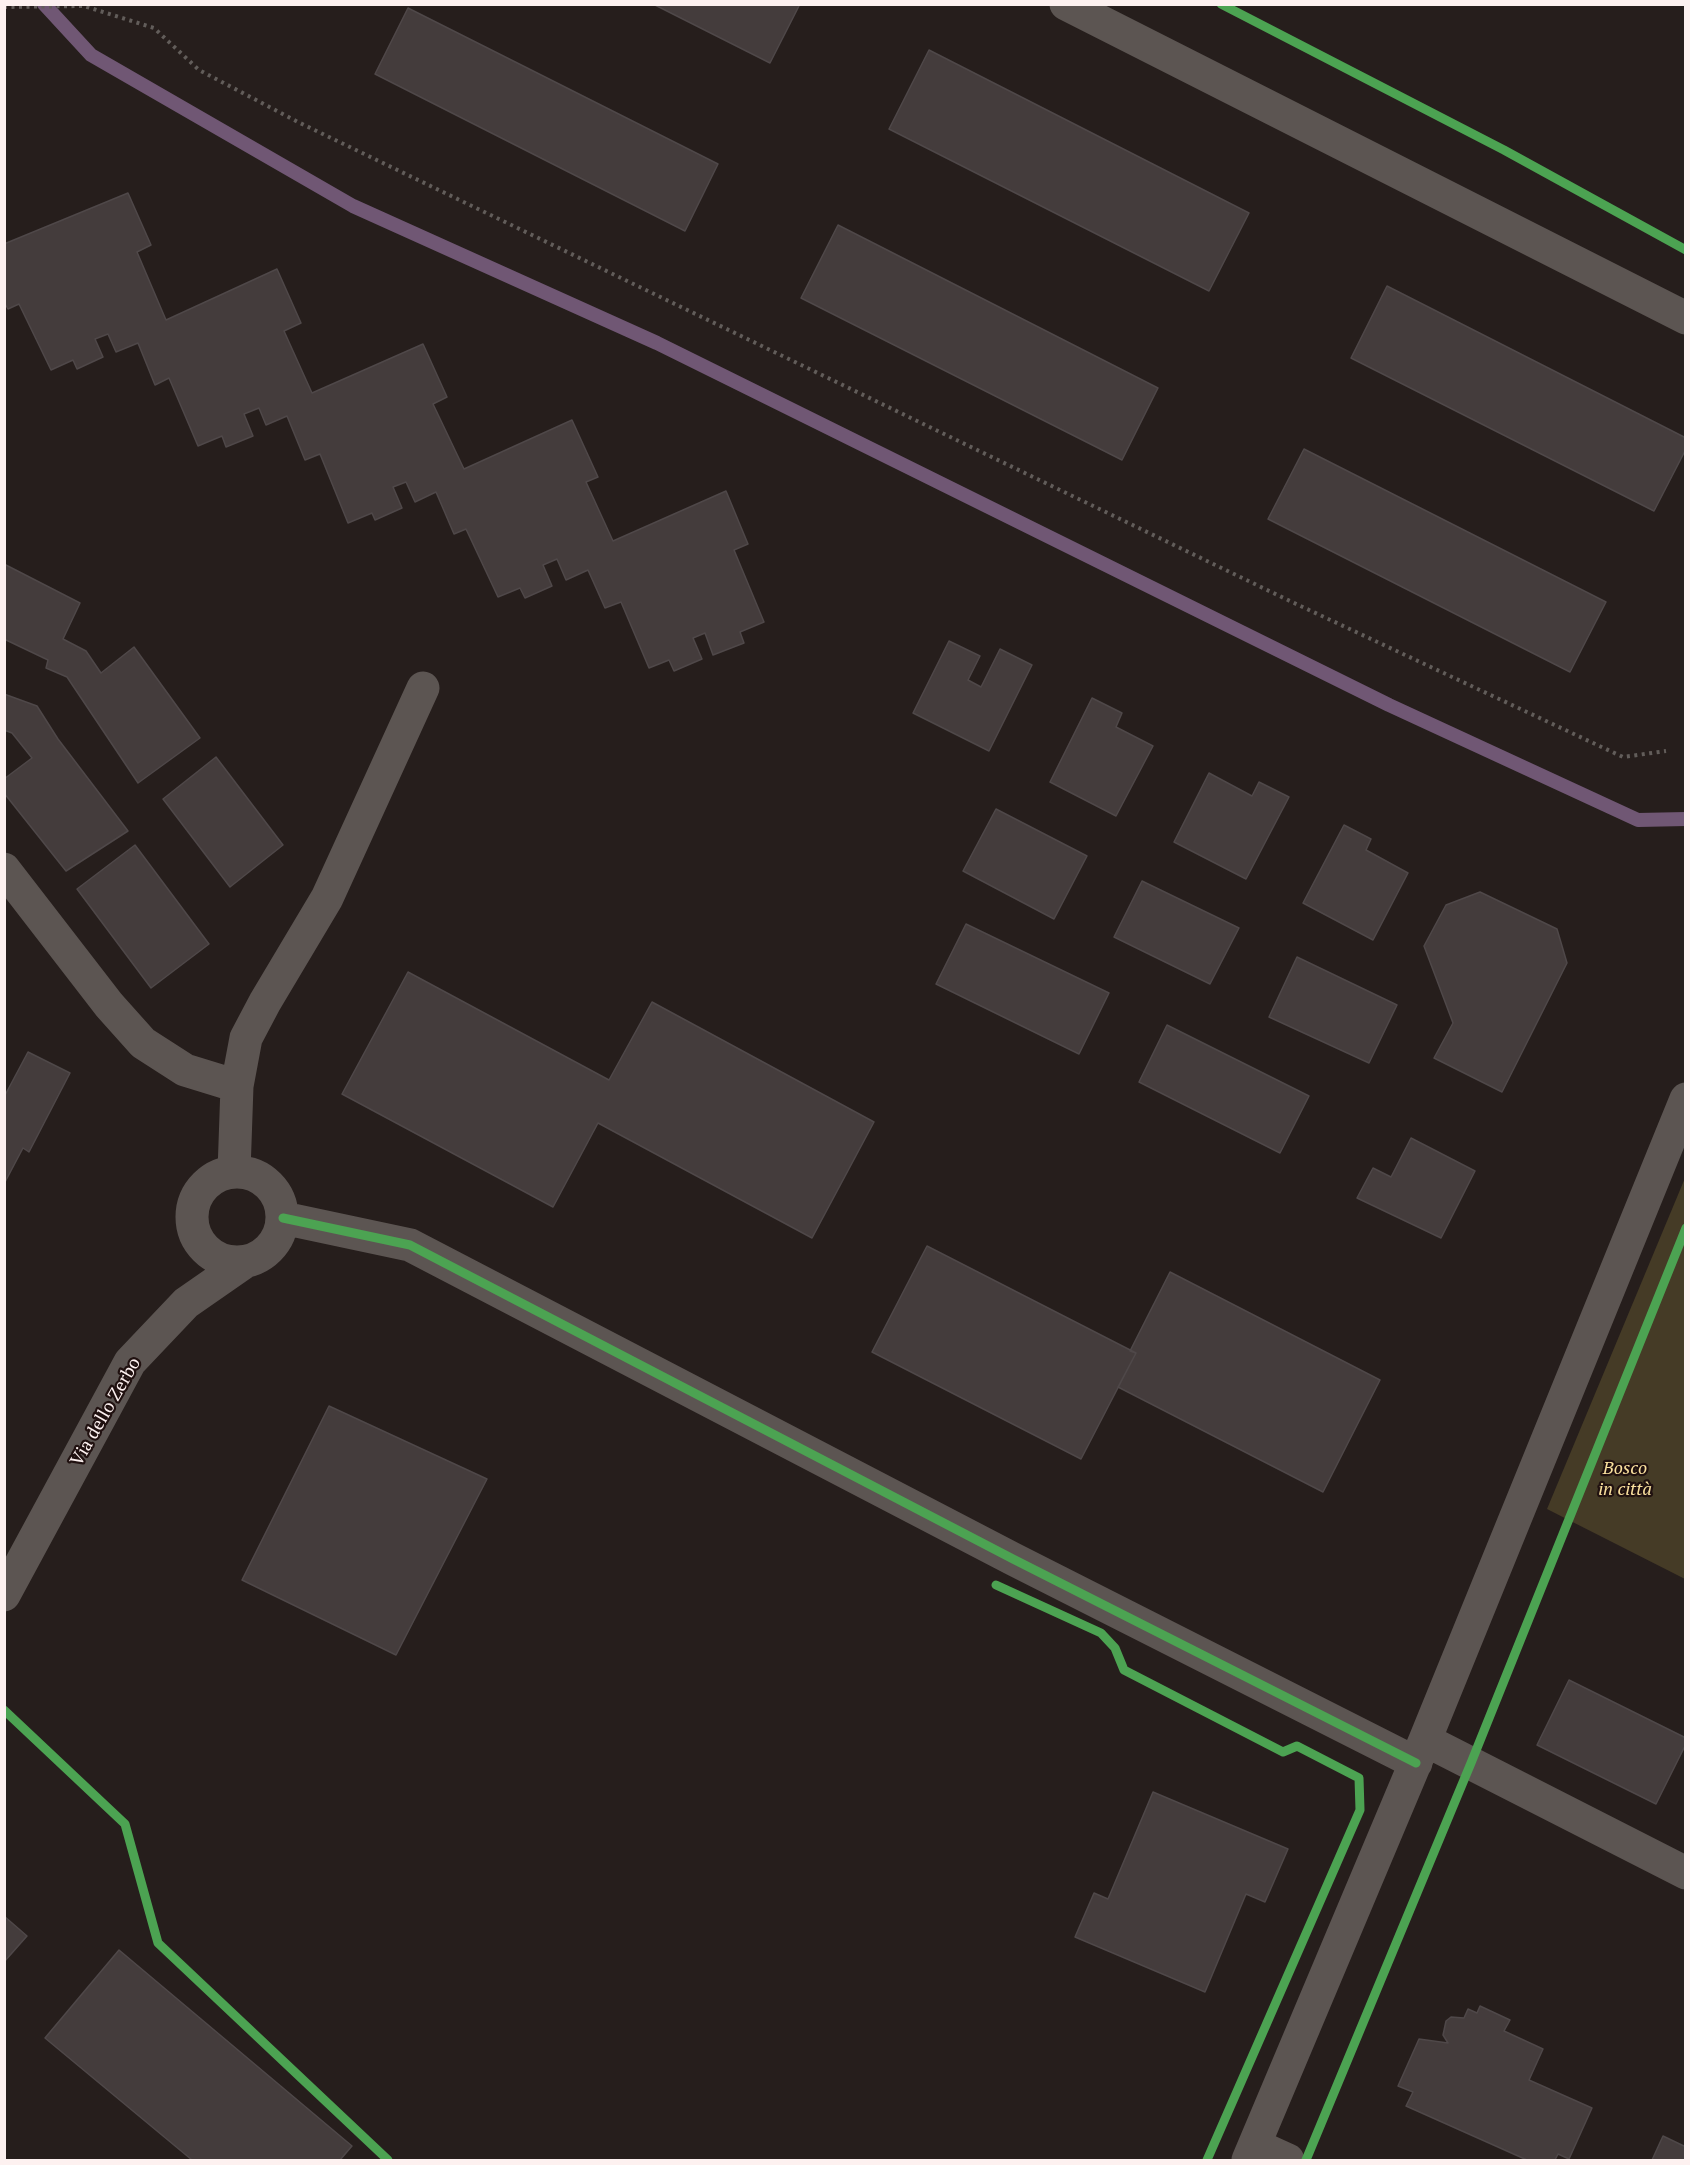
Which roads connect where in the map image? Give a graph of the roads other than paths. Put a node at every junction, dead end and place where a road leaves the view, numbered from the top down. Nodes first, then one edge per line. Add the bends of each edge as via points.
1 (1066, 4) edge
2 (1686, 318) edge
3 (423, 688) dead end
4 (4, 869) edge
5 (237, 1086) junction
6 (1686, 1099) edge
7 (234, 1172) junction
8 (283, 1218) junction
9 (245, 1262) junction
10 (4, 1595) edge
11 (1420, 1751) junction
12 (1686, 1873) edge
13 (1251, 2153) edge
14 (1288, 2160) edge

1 - 2 street
3 - 5 street via 327,898 246,1038
4 - 5 street via 143,1043 185,1070
5 - 7 street
6 - 11 street
7 - 8 street via 263,1179 281,1203
7 - 9 street via 220,1175 202,1189 193,1208 192,1223 196,1237 211,1253 231,1262
8 - 9 street via 272,1247
8 - 11 street via 411,1245 1003,1554
9 - 10 street, Via dello Zerbo via 186,1303 130,1362
11 - 12 street
11 - 13 street
13 - 14 street

